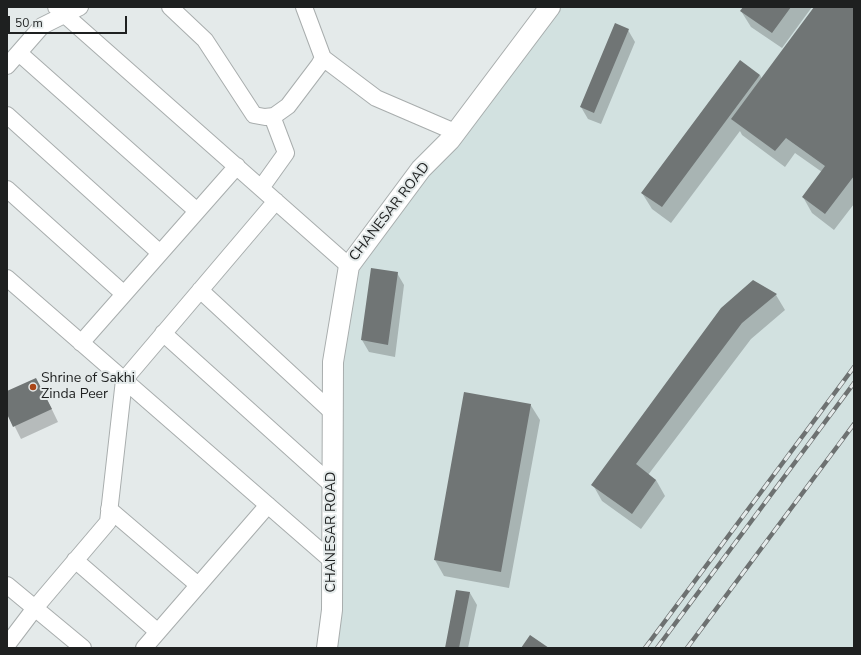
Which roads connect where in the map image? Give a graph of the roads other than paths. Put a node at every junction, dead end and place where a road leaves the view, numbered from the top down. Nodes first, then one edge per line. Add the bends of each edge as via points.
1 (80, 7) edge
2 (170, 7) edge
3 (304, 7) edge
4 (546, 8) edge
5 (61, 11) edge
6 (19, 53) junction
7 (323, 58) junction
8 (7, 66) edge
9 (7, 115) edge
10 (272, 116) junction
11 (455, 132) junction
12 (237, 166) junction
13 (261, 188) junction
14 (7, 189) edge
15 (276, 201) junction
16 (197, 211) junction
17 (160, 253) junction
18 (348, 266) junction
19 (7, 278) edge
20 (200, 290) junction
21 (124, 294) junction
22 (163, 333) junction
23 (81, 343) junction
24 (124, 380) junction
25 (333, 413) junction
26 (332, 485) junction
27 (268, 505) junction
28 (109, 509) junction
29 (75, 560) junction
30 (332, 561) junction
31 (7, 585) edge
32 (198, 585) junction
33 (35, 608) junction
34 (158, 632) junction
35 (7, 645) edge
36 (83, 648) edge
37 (144, 648) edge
38 (327, 648) edge

1 - 5 street
2 - 10 street via 205,40 254,115
3 - 7 street
4 - 11 street, CHANESAR ROAD
5 - 6 street via 42,26
5 - 12 street
6 - 8 street
6 - 16 street
7 - 10 street via 288,106
7 - 11 street via 376,98
9 - 17 street
10 - 13 street via 286,153
11 - 18 street, CHANESAR ROAD via 421,169
12 - 13 street
12 - 16 street
13 - 15 street
14 - 21 street
15 - 18 street
15 - 20 street
16 - 17 street
17 - 21 street
18 - 25 street, CHANESAR ROAD via 333,362
19 - 23 street
20 - 22 street
20 - 25 street
21 - 23 street
22 - 24 street
22 - 26 street
23 - 24 street
24 - 27 street
24 - 28 street
25 - 26 street, CHANESAR ROAD
26 - 30 street, CHANESAR ROAD
27 - 30 street
27 - 32 street
28 - 29 street via 108,522
28 - 32 street
29 - 33 street
29 - 34 street
30 - 38 street, CHANESAR ROAD via 332,610
31 - 33 street
32 - 34 street
33 - 35 street
33 - 36 street
34 - 37 street

